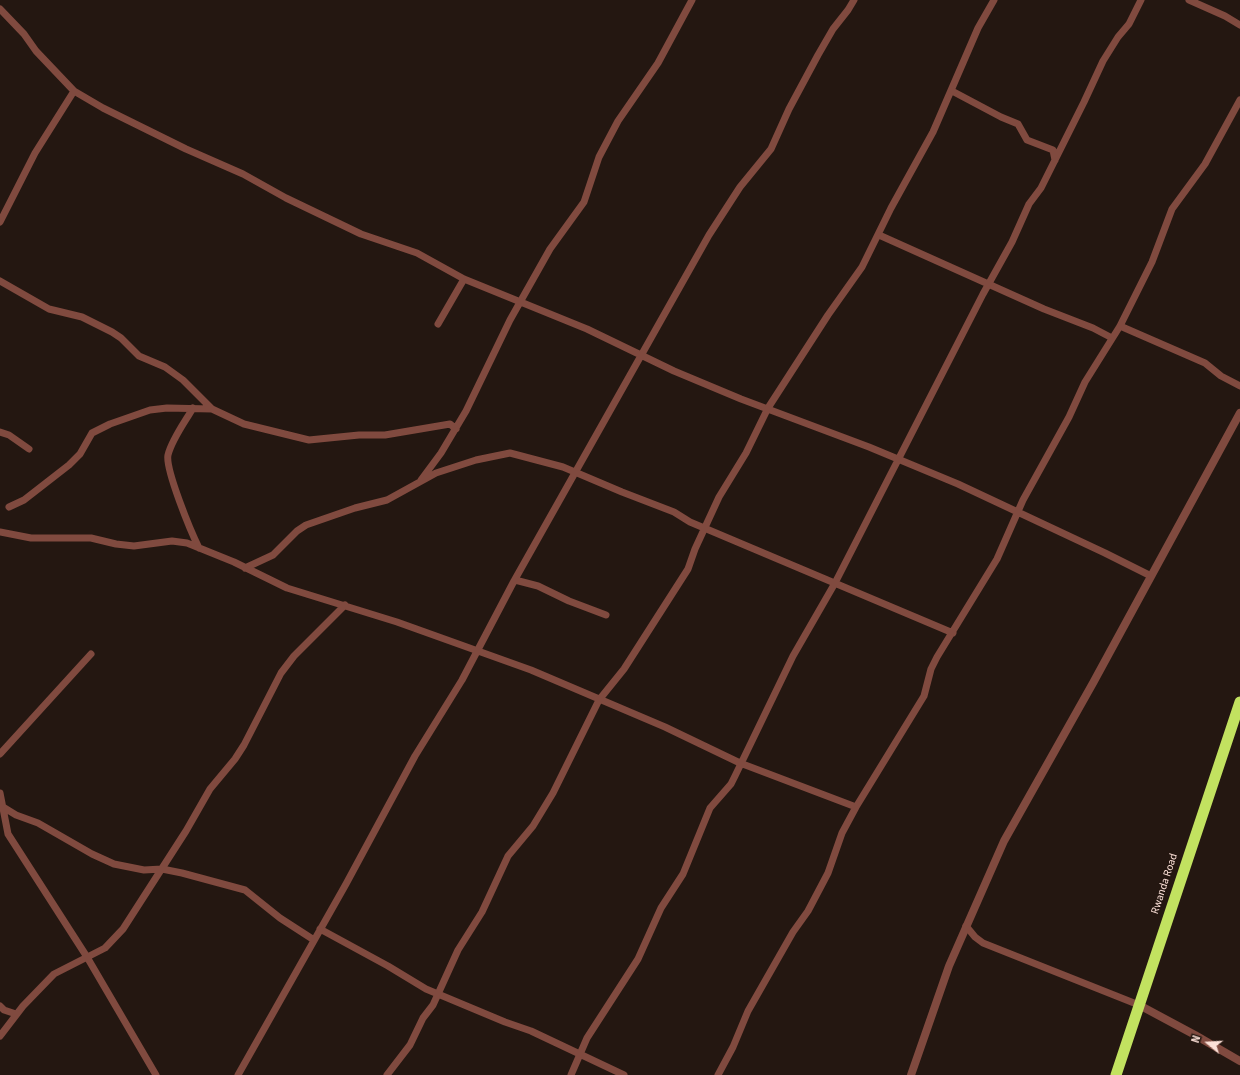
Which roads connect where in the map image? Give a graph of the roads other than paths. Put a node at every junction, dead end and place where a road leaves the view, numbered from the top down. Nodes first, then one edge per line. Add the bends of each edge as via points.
1 (692, 0) edge
2 (854, 0) edge
3 (994, 0) edge
4 (1140, 0) edge
5 (1189, 0) edge
6 (0, 9) edge
7 (1240, 26) edge
8 (74, 91) junction
9 (952, 91) junction
10 (1240, 100) edge
11 (1055, 160) junction
12 (0, 222) edge
13 (879, 235) junction
14 (464, 279) junction
15 (0, 280) edge
16 (989, 284) junction
17 (521, 302) junction
18 (438, 324) dead end
19 (1120, 326) junction
20 (1112, 338) junction
21 (642, 355) junction
22 (1240, 386) edge
23 (193, 408) junction
24 (768, 408) junction
25 (212, 409) junction
26 (1240, 413) edge
27 (456, 428) junction
28 (0, 432) edge
29 (29, 448) dead end
30 (898, 459) junction
31 (575, 472) junction
32 (420, 482) junction
33 (9, 507) dead end
34 (1017, 513) junction
35 (705, 527) junction
36 (0, 532) edge
37 (199, 548) junction
38 (245, 568) junction
39 (1151, 576) junction
40 (515, 580) junction
41 (835, 583) junction
42 (344, 605) junction
43 (606, 615) dead end
44 (953, 633) junction
45 (477, 652) junction
46 (91, 654) dead end
47 (599, 700) junction
48 (1240, 702) edge
49 (0, 754) edge
50 (740, 763) junction
51 (0, 793) edge
52 (3, 806) junction
53 (856, 807) junction
54 (162, 869) junction
55 (966, 926) junction
56 (320, 929) junction
57 (314, 940) junction
58 (87, 957) junction
59 (438, 994) junction
60 (1139, 1005) junction
61 (0, 1006) edge
62 (16, 1014) junction
63 (0, 1036) edge
64 (580, 1055) junction
65 (1240, 1061) edge
66 (156, 1075) edge
67 (238, 1075) edge
68 (387, 1075) edge
69 (571, 1075) edge
70 (624, 1075) edge
71 (718, 1075) edge
72 (911, 1075) edge
73 (1116, 1075) edge

1 - 17 street via 658,63 618,121 597,162 584,202 550,249
2 - 21 street via 818,55 770,149 729,201
3 - 9 street via 978,28
4 - 11 street via 1129,24 1103,61
5 - 7 street via 1225,16
6 - 8 street
8 - 12 street via 35,154
8 - 14 street via 103,108 243,174 286,198 361,234 417,253
9 - 11 street via 1018,124 1027,140 1053,150
9 - 13 street
10 - 19 street via 1208,158 1172,209 1152,262
11 - 16 street via 1039,192 1028,205 1012,242
13 - 16 street
13 - 24 street via 851,284
14 - 17 street
14 - 18 street
15 - 25 street via 49,309 82,317 112,332 139,356 165,367 183,380
16 - 20 street
16 - 30 street
17 - 21 street
17 - 27 street
19 - 20 street
19 - 22 street via 1205,363 1221,376
20 - 34 street via 1085,382
21 - 24 street via 674,371
21 - 31 street
23 - 25 street
23 - 33 street via 150,410 98,429 92,433 80,454 69,465 24,500
23 - 37 street via 167,460 170,475
24 - 30 street
24 - 35 street
25 - 27 street via 244,424 309,440 385,435 450,424
26 - 39 street
27 - 32 street
28 - 29 street
30 - 34 street via 976,492
30 - 41 street
31 - 32 street via 510,453 476,460 436,473
31 - 35 street
31 - 40 street
32 - 38 street via 387,500 306,525 273,555
34 - 39 street
34 - 44 street via 999,554
35 - 41 street
35 - 47 street via 688,569 624,669
36 - 37 street via 31,538 91,538 134,546 180,542
37 - 38 street
38 - 42 street via 286,588
39 - 55 street via 1094,683 1004,841
40 - 43 street via 538,586
40 - 45 street
41 - 44 street
41 - 50 street via 803,638
42 - 45 street
42 - 54 street via 294,656 281,673 235,759 210,789
44 - 53 street via 931,669 924,696
45 - 47 street via 531,670
45 - 56 street via 415,756
46 - 49 street
47 - 50 street via 665,727
47 - 59 street via 550,799 533,826 508,856 482,912 458,950
48 - 60 highway, Rwanda Road
50 - 53 street
50 - 64 street via 731,784 710,808 683,874 661,908 638,959 592,1030
51 - 52 street
52 - 54 street via 16,815 38,822 114,864 144,870
52 - 58 street via 8,834
53 - 71 street via 842,833 828,873 748,1011
54 - 57 street via 245,890 280,918
54 - 58 street via 118,935 105,948
55 - 60 street via 983,943
55 - 72 street via 949,966
56 - 57 street
56 - 59 street
57 - 67 street
58 - 62 street via 54,974
58 - 66 street
59 - 64 street via 531,1031
59 - 68 street via 410,1044
60 - 65 street via 1196,1034
60 - 73 highway, Rwanda Road
61 - 62 street
62 - 63 street
64 - 69 street
64 - 70 street

